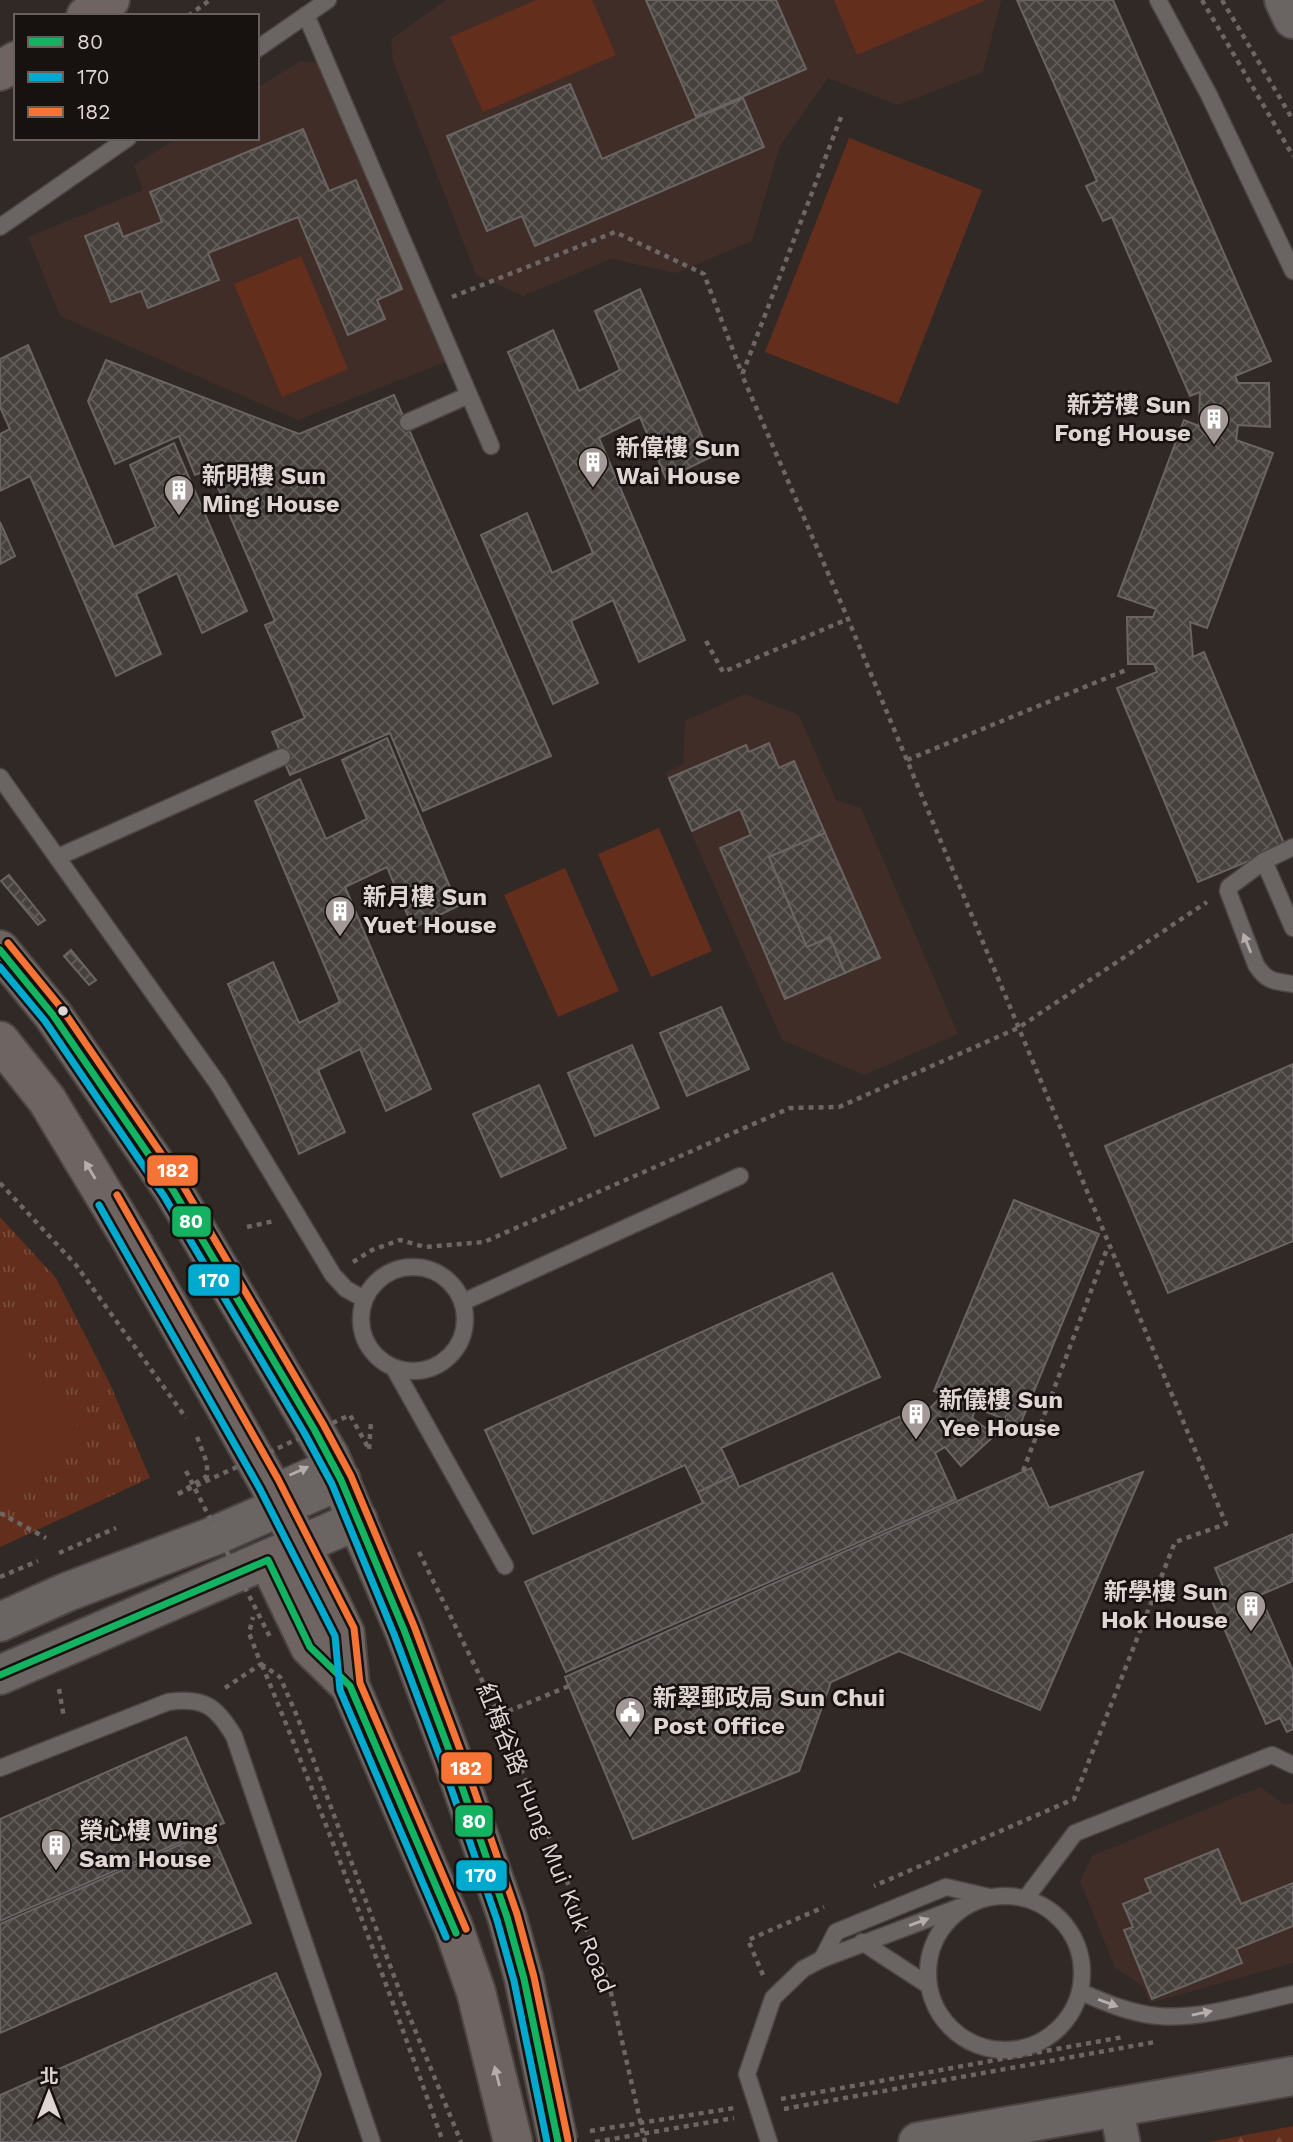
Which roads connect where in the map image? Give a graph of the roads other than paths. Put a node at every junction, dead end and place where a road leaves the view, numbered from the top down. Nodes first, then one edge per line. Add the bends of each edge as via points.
1 (110, 0) edge
2 (328, 0) edge
3 (1158, 0) edge
4 (1284, 0) edge
5 (89, 14) edge
6 (306, 15) junction
7 (1293, 19) edge
8 (259, 48) edge
9 (125, 140) edge
10 (0, 227) edge
11 (1293, 271) edge
12 (469, 395) junction
13 (408, 422) dead end
14 (491, 446) dead end
15 (282, 757) dead end
16 (0, 777) edge
17 (1293, 847) edge
18 (58, 858) junction
19 (1264, 861) junction
20 (1293, 928) edge
21 (0, 950) edge
22 (1293, 984) edge
23 (0, 1041) edge
24 (740, 1176) dead end
25 (364, 1299) junction
26 (463, 1301) junction
27 (394, 1368) junction
28 (335, 1469) junction
29 (275, 1495) junction
30 (358, 1520) junction
31 (284, 1553) junction
32 (505, 1566) dead end
33 (0, 1622) edge
34 (0, 1675) edge
35 (1293, 1765) edge
36 (0, 1768) edge
37 (1026, 1898) junction
38 (982, 1899) junction
39 (862, 1942) junction
40 (822, 1959) junction
41 (928, 1985) junction
42 (1081, 1992) junction
43 (1293, 1994) edge
44 (1293, 2076) edge
45 (1119, 2125) edge
46 (568, 2137) edge
47 (373, 2142) edge
48 (513, 2142) edge
49 (769, 2142) edge
50 (918, 2142) edge

1 - 5 main road
2 - 6 lane
3 - 11 lane
4 - 7 main road
6 - 8 lane
6 - 12 lane
9 - 10 lane
12 - 13 lane
12 - 14 lane
15 - 18 lane
16 - 18 lane
17 - 19 lane
18 - 25 lane via 218,1084 333,1275
19 - 20 lane
22 -> 19 lane via 1269,980 1256,965 1229,897 1229,887
21 - 28 main road via 53,1015 173,1189
29 -> 23 main road via 47,1100
24 - 26 lane
25 - 26 lane via 388,1273 405,1267 440,1274
25 - 27 lane via 362,1332 369,1347
26 - 27 lane via 463,1335 443,1362 411,1371
27 - 32 lane
29 -> 28 main road
28 - 30 main road
29 - 31 main road
29 - 33 main road via 173,1531 67,1592
30 - 31 main road
30 - 46 main road, bridge via 404,1630 507,1917
31 - 34 main road
48 -> 31 main road via 476,1992 453,1926 350,1686 345,1633
35 - 37 lane via 1272,1755 1075,1833
36 - 47 lane via 168,1702 202,1703 222,1715 234,1736
37 - 38 lane
37 - 42 lane via 1048,1908 1066,1924 1078,1945
39 -> 38 lane
38 - 40 lane via 946,1887 836,1932
38 - 41 lane via 954,1915 937,1935 929,1959
39 - 40 lane
39 - 41 lane
40 - 49 lane via 803,1969 773,1998 747,2074
41 - 42 lane via 937,2010 953,2030 975,2044 1002,2050 1027,2047 1051,2035 1069,2016
42 -> 43 lane via 1135,2012 1182,2017
44 - 45 main road
45 - 50 main road

